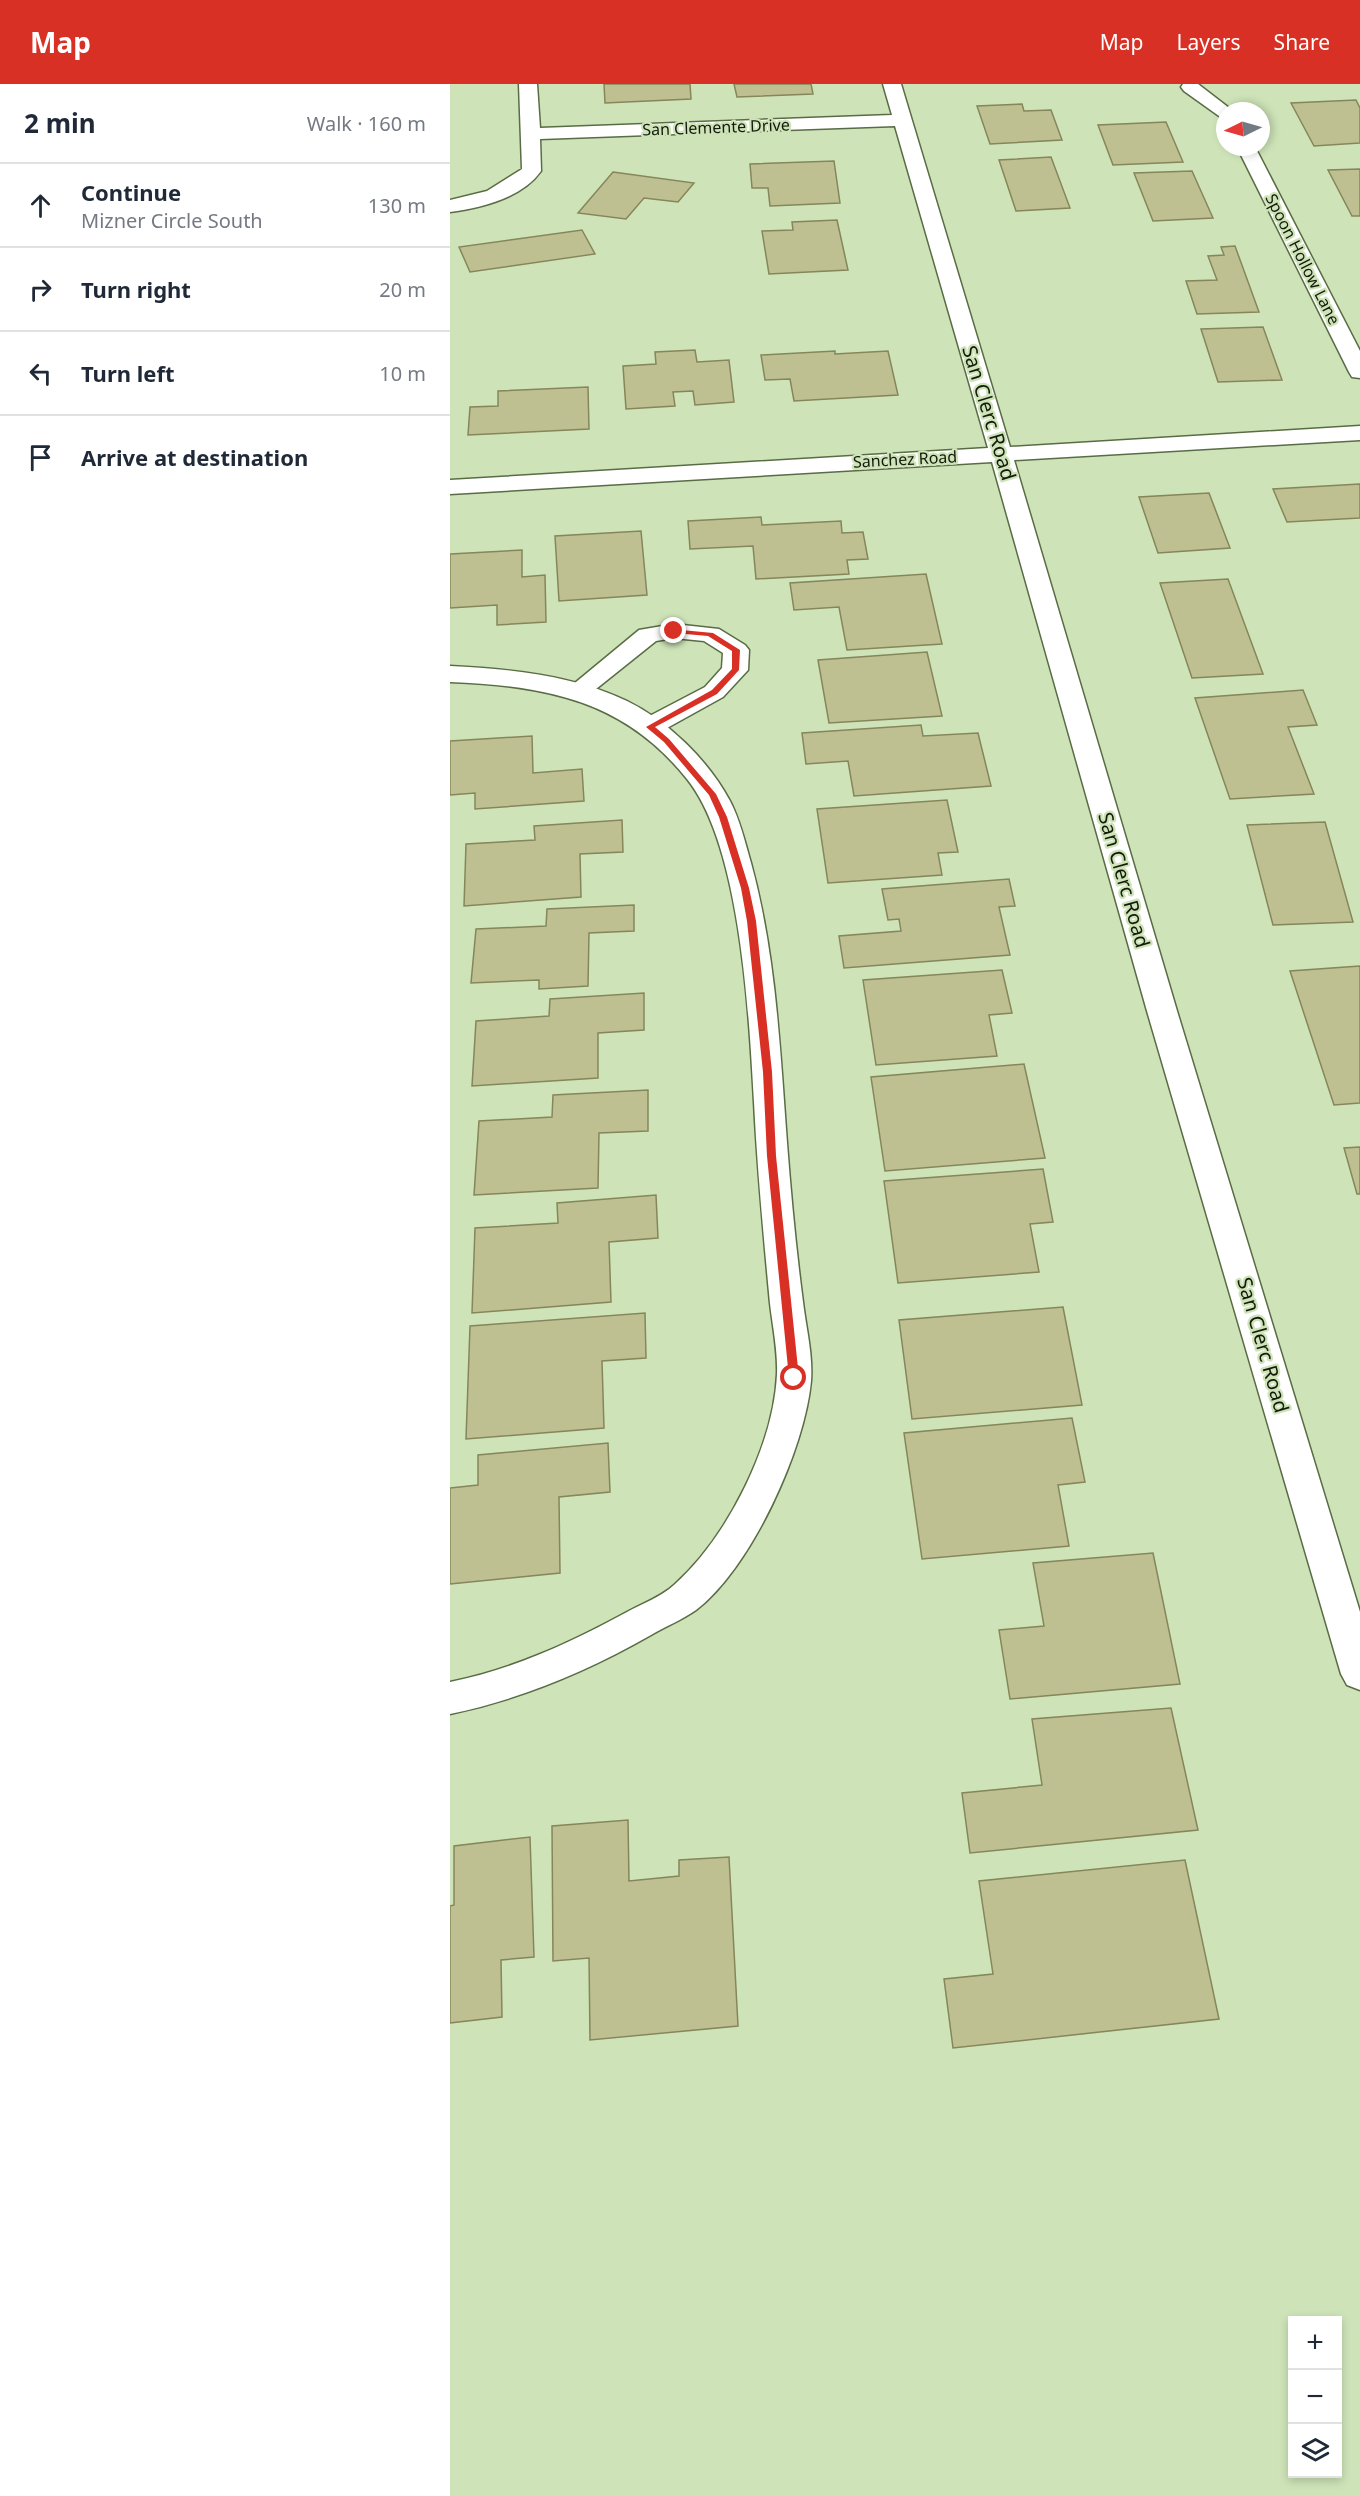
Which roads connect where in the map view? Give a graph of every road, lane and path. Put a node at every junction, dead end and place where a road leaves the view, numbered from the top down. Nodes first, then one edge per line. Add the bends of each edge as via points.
1 (528, 84) edge
2 (892, 84) edge
3 (1190, 87) dead end
4 (1216, 106) edge
5 (901, 120) junction
6 (531, 134) junction
7 (1251, 156) edge
8 (450, 206) edge
9 (1360, 372) edge
10 (1360, 433) edge
11 (1001, 453) junction
12 (450, 487) edge
13 (451, 674) edge
14 (577, 692) junction
15 (649, 727) junction
16 (1360, 1674) edge
17 (450, 1698) edge

1 - 6 street
2 - 5 street, San Clerc Road
3 - 4 street
5 - 6 street, San Clemente Drive
5 - 11 street, San Clerc Road
6 - 8 street via 531,171 511,188
7 - 9 street, Spoon Hollow Lane
10 - 11 street, Sanchez Road
11 - 12 street, Sanchez Road
11 - 16 street, San Clerc Road
13 - 14 street via 524,679
14 - 15 street via 621,710
14 - 15 street via 648,635 674,631 710,634 736,650 735,670 714,692
15 - 17 street via 667,741 712,794 745,888 767,1072 771,1156 794,1378 786,1424 760,1494 717,1563 686,1597 560,1665

